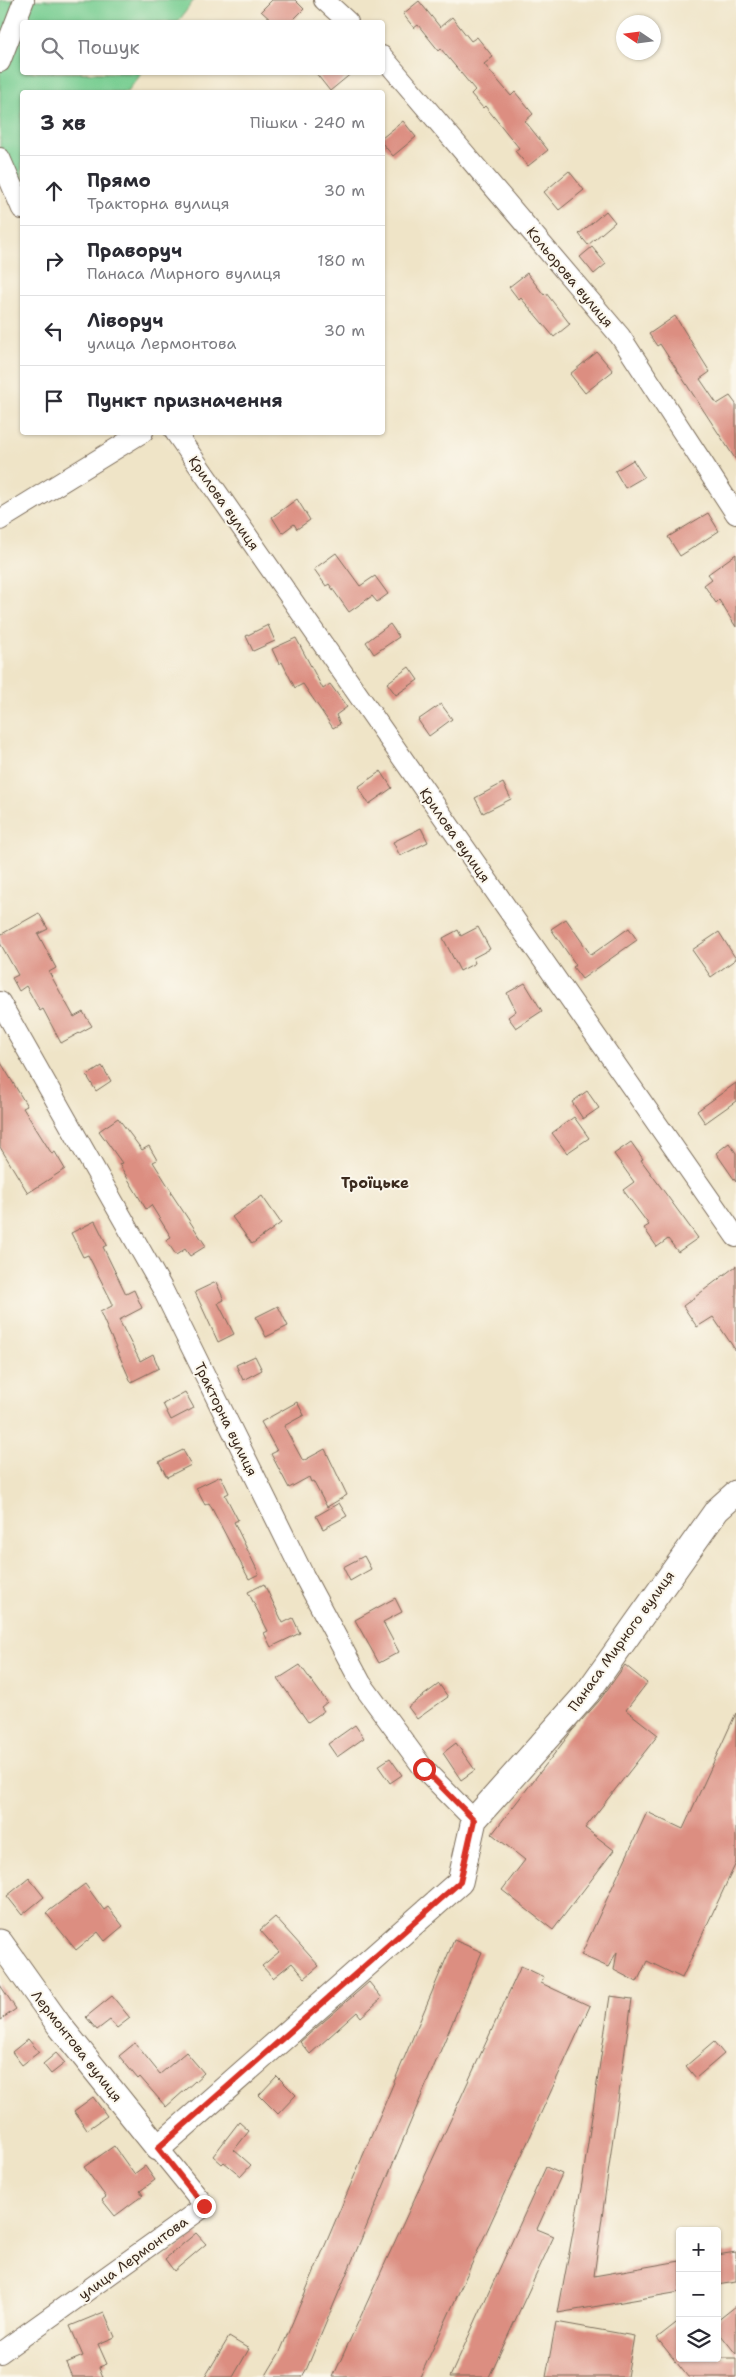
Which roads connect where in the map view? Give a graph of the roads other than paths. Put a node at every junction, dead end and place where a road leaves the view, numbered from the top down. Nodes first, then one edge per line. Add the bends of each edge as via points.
1 (24, 0) edge
2 (324, 0) edge
3 (346, 20) edge
4 (385, 60) edge
5 (0, 62) edge
6 (0, 158) edge
7 (20, 205) edge
8 (138, 435) edge
9 (176, 435) edge
10 (736, 514) edge
11 (0, 520) edge
12 (0, 1002) edge
13 (733, 1228) edge
14 (736, 1494) edge
15 (474, 1820) junction
16 (0, 1942) edge
17 (158, 2148) junction
18 (0, 2353) edge

1 - 5 street
2 - 3 street
4 - 10 street, Кольорова вулиця via 620,336
6 - 7 street
8 - 11 street
9 - 13 street, Крилова вулиця
12 - 15 street, Тракторна вулиця via 162,1288 304,1576 361,1683 424,1769
14 - 15 street, Панаса Мирного вулиця via 717,1510 588,1693
15 - 17 street, Панаса Мирного вулиця via 460,1882
16 - 17 street, Лермонтова вулиця via 59,2025
17 - 18 street, улица Лермонтова via 204,2206

